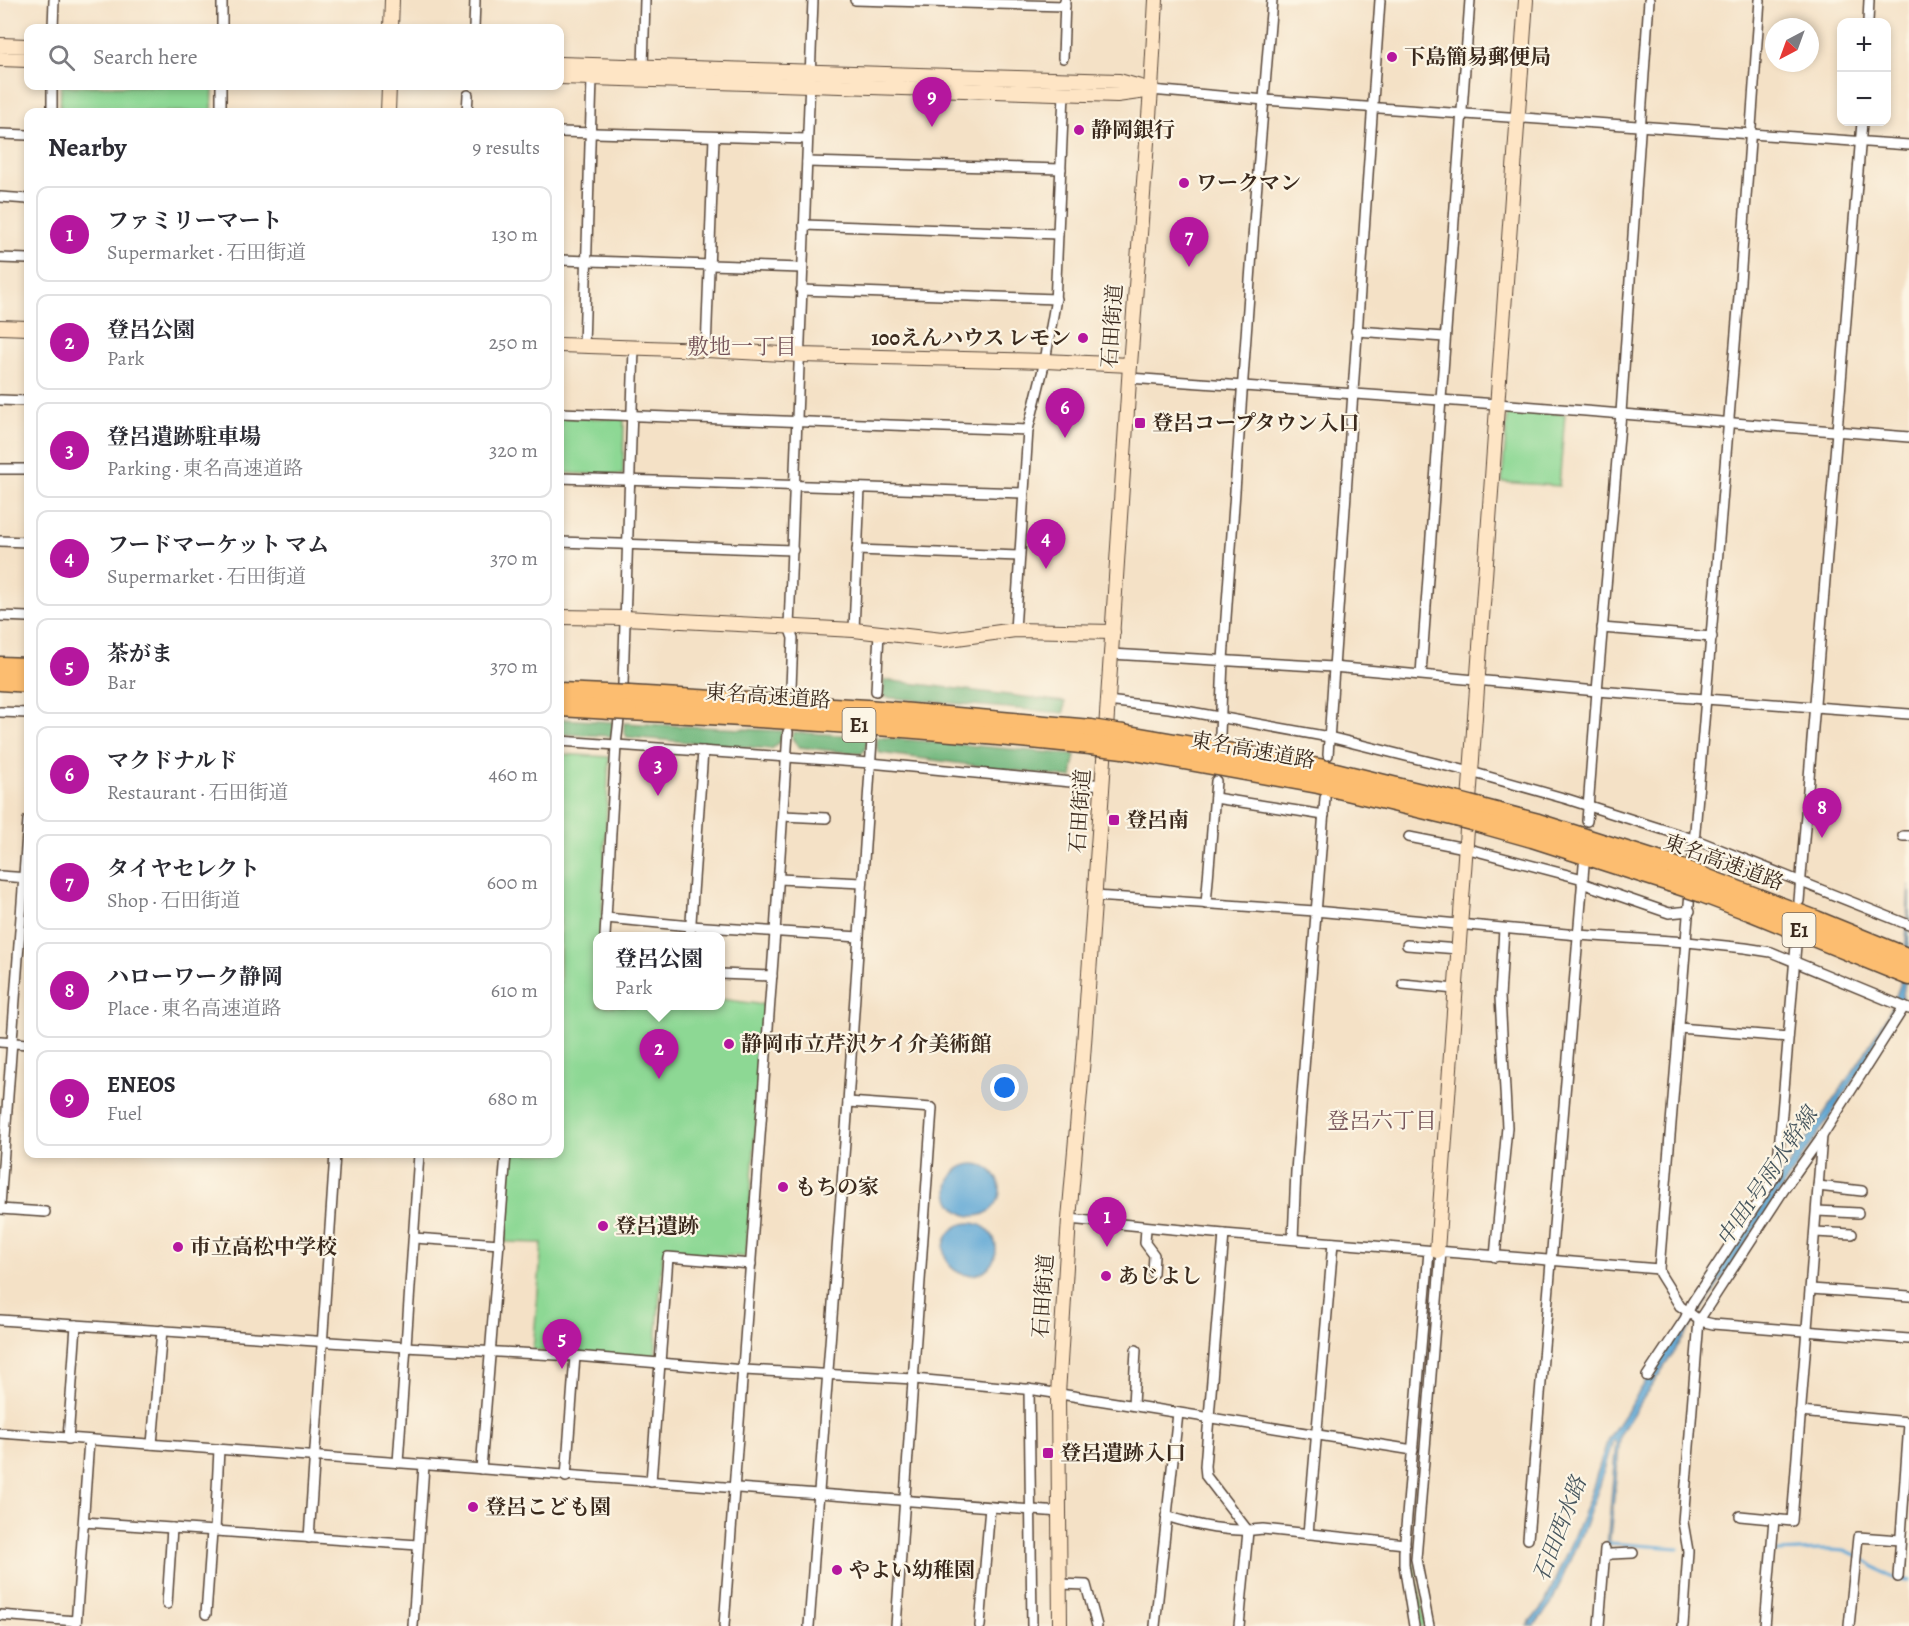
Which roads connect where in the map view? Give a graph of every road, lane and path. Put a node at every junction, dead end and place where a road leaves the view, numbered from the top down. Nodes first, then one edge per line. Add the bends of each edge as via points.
1 (54, 0) edge
2 (222, 0) edge
3 (392, 0) edge
4 (475, 0) edge
5 (645, 0) edge
6 (813, 0) edge
7 (855, 0) edge
8 (1156, 0) edge
9 (1272, 0) edge
10 (1380, 0) edge
11 (1470, 0) edge
12 (1526, 0) edge
13 (1649, 0) edge
14 (1760, 0) edge
15 (1869, 0) edge
16 (1065, 3) edge
17 (1868, 18) edge
18 (53, 24) edge
19 (222, 24) edge
20 (391, 24) edge
21 (474, 24) edge
22 (0, 45) edge
23 (24, 46) edge
24 (1064, 58) dead end
25 (0, 59) edge
26 (24, 60) edge
27 (564, 64) edge
28 (643, 67) junction
29 (564, 77) edge
30 (592, 78) junction
31 (810, 79) junction
32 (52, 90) edge
33 (221, 90) edge
34 (389, 90) edge
35 (1151, 90) junction
36 (1064, 93) junction
37 (468, 95) dead end
38 (1265, 100) junction
39 (1373, 107) junction
40 (52, 108) edge
41 (220, 108) edge
42 (388, 108) edge
43 (468, 108) edge
44 (1461, 113) junction
45 (1518, 118) junction
46 (1862, 126) edge
47 (1640, 127) junction
48 (564, 132) edge
49 (590, 133) junction
50 (0, 134) edge
51 (1751, 134) junction
52 (24, 135) edge
53 (714, 137) junction
54 (807, 139) junction
55 (1860, 142) junction
56 (1909, 145) edge
57 (807, 162) junction
58 (1061, 169) junction
59 (0, 197) edge
60 (24, 199) edge
61 (804, 225) junction
62 (1058, 234) junction
63 (0, 258) edge
64 (24, 260) edge
65 (564, 260) edge
66 (586, 261) junction
67 (709, 265) junction
68 (802, 268) junction
69 (801, 290) junction
70 (1056, 299) junction
71 (0, 327) edge
72 (24, 328) edge
73 (1356, 331) junction
74 (1445, 338) junction
75 (564, 345) edge
76 (584, 346) junction
77 (634, 348) junction
78 (706, 350) junction
79 (800, 355) junction
80 (1045, 361) junction
81 (1129, 372) junction
82 (1244, 386) junction
83 (1352, 394) junction
84 (0, 400) edge
85 (1441, 400) junction
86 (24, 401) edge
87 (1497, 404) junction
88 (564, 413) edge
89 (1620, 413) junction
90 (632, 415) junction
91 (797, 420) junction
92 (1729, 422) junction
93 (1028, 430) junction
94 (1836, 431) junction
95 (1909, 437) edge
96 (0, 468) edge
97 (24, 470) edge
98 (564, 477) edge
99 (629, 479) junction
100 (795, 486) junction
101 (860, 488) junction
102 (1023, 493) junction
103 (0, 541) edge
104 (24, 542) edge
105 (564, 542) edge
106 (627, 545) junction
107 (793, 550) junction
108 (857, 550) junction
109 (1019, 556) junction
110 (0, 616) edge
111 (24, 617) edge
112 (564, 617) edge
113 (624, 618) junction
114 (789, 627) junction
115 (1602, 628) junction
116 (854, 630) junction
117 (1015, 630) junction
118 (1113, 632) junction
119 (879, 633) junction
120 (1712, 637) junction
121 (1111, 654) junction
122 (1223, 660) junction
123 (0, 666) edge
124 (24, 667) edge
125 (1334, 667) junction
126 (1421, 674) junction
127 (1478, 680) junction
128 (0, 681) edge
129 (24, 683) edge
130 (791, 687) dead end
131 (876, 691) dead end
132 (1597, 691) junction
133 (564, 693) edge
134 (1707, 698) junction
135 (1107, 701) junction
136 (629, 703) junction
137 (564, 707) edge
138 (1816, 707) junction
139 (0, 712) edge
140 (24, 713) edge
141 (1909, 714) edge
142 (1221, 718) junction
143 (788, 732) dead end
144 (1220, 734) dead end
145 (1329, 737) junction
146 (872, 740) dead end
147 (564, 741) edge
148 (616, 745) junction
149 (703, 751) junction
150 (1328, 755) dead end
151 (786, 757) junction
152 (870, 763) junction
153 (1471, 772) junction
154 (1216, 781) dead end
155 (1103, 785) junction
156 (1215, 798) junction
157 (1325, 798) dead end
158 (1588, 806) junction
159 (1324, 815) junction
160 (783, 816) junction
161 (826, 818) dead end
162 (1587, 821) dead end
163 (1409, 837) dead end
164 (1696, 840) junction
165 (1465, 848) junction
166 (1584, 865) dead end
167 (0, 876) edge
168 (24, 878) edge
169 (779, 879) junction
170 (1582, 881) junction
171 (862, 883) junction
172 (1800, 883) junction
173 (1095, 896) junction
174 (24, 900) edge
175 (1799, 901) dead end
176 (1206, 904) junction
177 (1316, 911) junction
178 (1690, 911) junction
179 (606, 918) junction
180 (1907, 924) edge
181 (1460, 925) junction
182 (1504, 929) junction
183 (690, 931) edge
184 (605, 932) edge
185 (775, 932) junction
186 (1578, 935) junction
187 (859, 937) junction
188 (1687, 942) junction
189 (1407, 945) dead end
190 (1796, 945) dead end
191 (1458, 949) junction
192 (1794, 963) junction
193 (1902, 964) edge
194 (725, 974) edge
195 (772, 976) junction
196 (1403, 984) dead end
197 (1455, 989) junction
198 (1905, 1008) edge
199 (1679, 1028) junction
200 (1788, 1037) junction
201 (0, 1042) edge
202 (11, 1043) junction
203 (24, 1044) edge
204 (848, 1102) junction
205 (1822, 1136) junction
206 (335, 1158) edge
207 (419, 1158) edge
208 (506, 1158) edge
209 (1818, 1186) junction
210 (1862, 1191) dead end
211 (0, 1208) edge
212 (1817, 1211) junction
213 (45, 1212) dead end
214 (1858, 1213) dead end
215 (1069, 1219) junction
216 (1146, 1228) junction
217 (1815, 1232) junction
218 (1224, 1234) junction
219 (1852, 1234) dead end
220 (414, 1238) junction
221 (1293, 1239) junction
222 (1333, 1243) junction
223 (500, 1244) junction
224 (1436, 1251) junction
225 (1495, 1257) junction
226 (1551, 1261) junction
227 (751, 1264) junction
228 (1659, 1269) junction
229 (1153, 1273) dead end
230 (1811, 1289) junction
231 (1909, 1296) edge
232 (1689, 1311) junction
233 (0, 1320) edge
234 (1700, 1320) junction
235 (76, 1325) junction
236 (162, 1330) junction
237 (1807, 1331) junction
238 (1909, 1339) edge
239 (322, 1341) junction
240 (405, 1347) junction
241 (1136, 1350) dead end
242 (491, 1352) junction
243 (575, 1356) junction
244 (660, 1362) junction
245 (744, 1370) junction
246 (829, 1376) junction
247 (1647, 1376) dead end
248 (914, 1379) junction
249 (1029, 1389) junction
250 (1058, 1394) junction
251 (1133, 1405) junction
252 (1800, 1412) junction
253 (1178, 1413) junction
254 (1209, 1418) junction
255 (1909, 1423) edge
256 (0, 1434) edge
257 (1317, 1436) junction
258 (68, 1439) junction
259 (89, 1440) junction
260 (152, 1444) junction
261 (219, 1449) junction
262 (1413, 1450) junction
263 (314, 1456) junction
264 (398, 1463) junction
265 (424, 1465) junction
266 (481, 1469) junction
267 (566, 1477) junction
268 (651, 1482) junction
269 (734, 1488) junction
270 (820, 1495) junction
271 (905, 1501) junction
272 (990, 1507) junction
273 (1031, 1510) junction
274 (1060, 1512) junction
275 (1166, 1516) junction
276 (1740, 1516) dead end
277 (1774, 1519) junction
278 (84, 1522) junction
279 (172, 1528) junction
280 (214, 1531) junction
281 (1248, 1531) junction
282 (1308, 1534) junction
283 (309, 1538) junction
284 (1528, 1539) dead end
285 (1900, 1540) junction
286 (418, 1545) junction
287 (1404, 1546) junction
288 (1417, 1549) junction
289 (1633, 1553) dead end
290 (1898, 1577) dead end
291 (1060, 1584) junction
292 (167, 1604) dead end
293 (206, 1614) dead end
294 (0, 1615) edge
295 (76, 1623) edge
296 (413, 1626) edge
297 (724, 1626) edge
298 (810, 1626) edge
299 (896, 1626) edge
300 (980, 1626) edge
301 (1032, 1626) edge
302 (1060, 1626) edge
303 (1097, 1626) edge
304 (1155, 1626) edge
305 (1239, 1626) edge
306 (1414, 1626) edge
307 (1429, 1626) edge
308 (1599, 1626) edge
309 (1683, 1626) edge
310 (1765, 1626) edge
311 (1849, 1626) edge

1 - 18 street
2 - 19 street
3 - 20 street
4 - 21 street
5 - 28 street
6 - 31 street
7 - 16 street
8 - 35 street, 石田街道
9 - 38 street
10 - 39 street
11 - 44 street
12 - 45 street
13 - 47 street
14 - 51 street
15 - 17 street
16 - 24 street
22 - 23 street
25 - 26 street
27 - 28 street
28 - 31 street
29 - 30 street
30 - 31 street
30 - 49 street
31 - 35 street via 1119,81
31 - 36 street
31 - 54 street
32 - 40 street
33 - 41 street
34 - 42 street
35 - 36 street via 1117,95
35 - 38 street
35 - 81 street, 石田街道
36 - 58 street
37 - 43 street
38 - 39 street
38 - 82 street
39 - 44 street
39 - 73 street
44 - 45 street
44 - 74 street
45 - 47 street
45 - 87 street
46 - 55 street
47 - 51 street
47 - 89 street
48 - 49 street
49 - 53 street
49 - 66 street
50 - 52 street
51 - 55 street
51 - 92 street
53 - 54 street
53 - 67 street
54 - 57 street
55 - 56 street
55 - 94 street
57 - 58 street
57 - 61 street
58 - 62 street
59 - 60 street
61 - 62 street
61 - 68 street
62 - 70 street
63 - 64 street
65 - 66 street
66 - 67 street
66 - 76 street
67 - 68 street
67 - 78 street
68 - 69 street
69 - 70 street
69 - 79 street
70 - 80 street
71 - 72 street
73 - 74 street
73 - 83 street
74 - 85 street
75 - 76 street
76 - 77 street
77 - 78 street
77 - 90 street
78 - 79 street
79 - 80 street
79 - 91 street
80 - 81 street
80 - 93 street
81 - 82 street
81 - 118 street, 石田街道
82 - 83 street
82 - 122 street
83 - 85 street
83 - 125 street
84 - 86 street
85 - 87 street
85 - 126 street
87 - 89 street
87 - 127 street
88 - 90 street
89 - 92 street
89 - 115 street
90 - 91 street
90 - 99 street
91 - 93 street
91 - 100 street
92 - 94 street
92 - 120 street
93 - 102 street
94 - 95 street
94 - 138 street
96 - 97 street
98 - 99 street
99 - 100 street
99 - 106 street
100 - 101 street
100 - 107 street
101 - 102 street
101 - 108 street
102 - 109 street
103 - 104 street
105 - 106 street
106 - 107 street
106 - 113 street
107 - 114 street
108 - 109 street
108 - 116 street
109 - 117 street
110 - 111 street
112 - 113 street
113 - 114 street
113 - 148 street via 623,684
114 - 116 street
114 - 130 street via 793,638
115 - 120 street
115 - 132 street
116 - 119 street
117 - 118 street
117 - 119 street via 942,640
118 - 121 street, 石田街道
119 - 131 street
120 - 134 street
121 - 122 street
121 - 135 street, 石田街道
122 - 125 street
122 - 142 street
123 - 124 highway
125 - 126 street
125 - 145 street
126 - 127 street
127 - 132 street
127 - 153 street
128 - 129 highway
132 - 134 street
132 - 158 street
133 - 136 highway, 東名高速道路 / E1, bridge
134 - 138 street
134 - 164 street
135 - 142 street
135 - 155 street, 石田街道
136 - 137 highway, 東名高速道路 / E1, bridge
136 - 193 highway, 東名高速道路 / E1, bridge via 867,709 969,717 1319,768 1476,814 1538,823 1670,874 1816,920
138 - 141 street
138 - 172 street
139 - 140 street
142 - 144 street
142 - 145 street
143 - 151 street
145 - 150 street
145 - 153 street
146 - 152 street
147 - 148 street
148 - 149 street
148 - 179 street
149 - 151 street
149 - 183 street
151 - 152 street
151 - 160 street
152 - 155 street
152 - 171 street
153 - 158 street
153 - 165 street
154 - 156 street
155 - 173 street, 石田街道
156 - 159 street
156 - 176 street
157 - 159 street
158 - 162 street
158 - 164 street
159 - 177 street
160 - 161 street
160 - 169 street
163 - 165 street
164 - 172 street
164 - 178 street
165 - 170 street
165 - 181 street
166 - 170 street
167 - 168 street
169 - 171 street
169 - 185 street
170 - 178 street via 1669,913
170 - 186 street
171 - 187 street
172 - 175 street
172 - 180 street
173 - 176 street
173 - 215 street, 石田街道
174 - 202 street
176 - 177 street
177 - 181 street
177 - 221 street
178 - 188 street
179 - 183 street
179 - 184 street
181 - 182 street
181 - 191 street
182 - 186 street
182 - 225 street via 1500,997 1507,1127
183 - 185 street
185 - 187 street
185 - 195 street
186 - 188 street
186 - 226 street
187 - 204 street
188 - 192 street via 1772,952
188 - 199 street
189 - 191 street
190 - 192 street
191 - 197 street
192 - 198 street
192 - 200 street
194 - 195 street
195 - 227 street
196 - 197 street
197 - 224 street
198 - 205 street
199 - 200 street
199 - 228 street
200 - 232 street via 1777,1173
201 - 202 street
202 - 203 street
202 - 211 street
204 - 246 street
204 - 248 street via 932,1108
205 - 209 street
205 - 234 street
206 - 239 street
207 - 220 street
208 - 223 street
209 - 210 street
209 - 212 street
211 - 213 street
212 - 214 street
212 - 217 street
215 - 216 street
215 - 250 street, 石田街道
216 - 218 street
216 - 229 street via 1145,1243 1154,1255
217 - 219 street
217 - 230 street
218 - 221 street
218 - 254 street
220 - 223 street
220 - 240 street
221 - 222 street
222 - 224 street
222 - 257 street
223 - 242 street
224 - 225 street
224 - 262 street
224 - 288 street
225 - 226 street
226 - 228 street
226 - 284 street
227 - 244 street via 668,1257
227 - 245 street
228 - 232 street via 1680,1306
230 - 231 street
230 - 237 street
232 - 234 street
232 - 247 street
233 - 235 street
234 - 237 street
234 - 309 street via 1683,1522 1688,1551
235 - 236 street
235 - 258 street
236 - 239 street
236 - 260 street
237 - 238 street
237 - 252 street
239 - 240 street
239 - 263 street
240 - 242 street
240 - 264 street
241 - 251 street
242 - 243 street
242 - 266 street
243 - 244 street
243 - 267 street
244 - 245 street
244 - 268 street
245 - 246 street
245 - 269 street
246 - 248 street
246 - 270 street
248 - 249 street
248 - 271 street
249 - 250 street
249 - 273 street
250 - 251 street
250 - 274 street, 石田街道
251 - 253 street
252 - 255 street
252 - 277 street via 1792,1521
253 - 254 street
253 - 275 street
254 - 257 street
254 - 281 street via 1206,1476
255 - 285 street
256 - 258 street
257 - 262 street
257 - 282 street
258 - 259 street
259 - 260 street
259 - 278 street
260 - 261 street
261 - 263 street
261 - 280 street
262 - 287 street
263 - 264 street
263 - 283 street
264 - 265 street
265 - 266 street
265 - 286 street
266 - 267 street
267 - 268 street
268 - 269 street
269 - 270 street
269 - 297 street
270 - 271 street
270 - 298 street
271 - 272 street
271 - 299 street
272 - 273 street
272 - 300 street
273 - 274 street
273 - 301 street
274 - 291 street, 石田街道
275 - 281 street via 1200,1526
275 - 304 street
276 - 277 street
277 - 310 street
278 - 279 street
278 - 295 street
279 - 280 street
279 - 292 street
280 - 283 street
280 - 293 street
281 - 282 street via 1263,1528
281 - 305 street
282 - 287 street
283 - 286 street
285 - 290 street
285 - 311 street via 1858,1537
286 - 296 street
287 - 288 street
287 - 306 street
288 - 307 street
289 - 308 street via 1605,1552
291 - 302 street, 石田街道
291 - 303 street via 1086,1585
294 - 295 street

